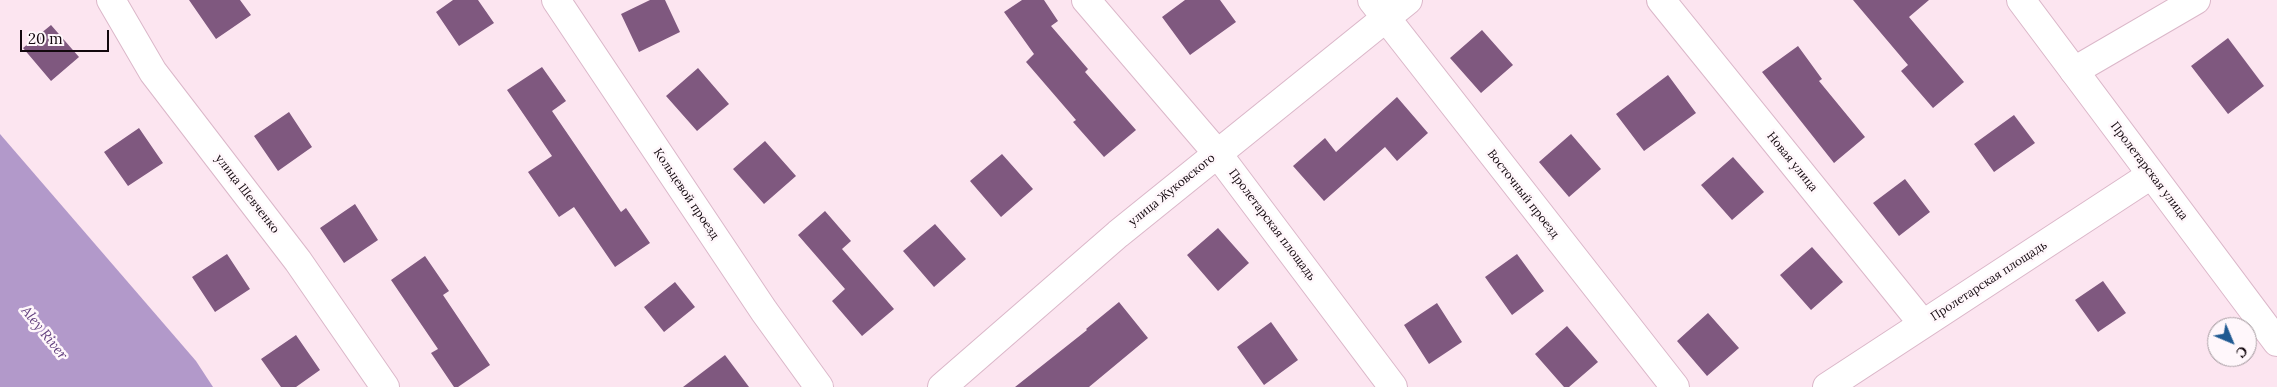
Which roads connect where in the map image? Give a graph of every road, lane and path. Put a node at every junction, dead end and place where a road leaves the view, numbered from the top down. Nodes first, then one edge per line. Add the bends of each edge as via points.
1 (111, 0) edge
2 (556, 0) edge
3 (1086, 0) edge
4 (1408, 0) edge
5 (1661, 0) edge
6 (2021, 0) edge
7 (2196, 0) edge
8 (1378, 8) edge
9 (2074, 72) junction
10 (1217, 152) junction
11 (2151, 175) junction
12 (1923, 324) junction
13 (2277, 342) edge
14 (385, 387) edge
15 (818, 387) edge
16 (942, 387) edge
17 (1393, 387) edge
18 (1675, 387) edge
19 (1827, 387) edge

1 - 14 street, улица Шевченко via 153,72 298,261
2 - 15 street, Кольцевой проезд
3 - 10 street, Пролетарская площадь
4 - 8 street, улица Жуковского
5 - 12 street, Новая улица
6 - 9 street, Пролетарская улица
7 - 9 street
8 - 10 street, улица Жуковского
8 - 18 street, Восточный проезд
9 - 11 street, Пролетарская улица
10 - 16 street, улица Жуковского
10 - 17 street, Пролетарская площадь
11 - 12 street, Пролетарская площадь
11 - 13 street, Пролетарская улица
12 - 19 street, Пролетарская площадь

